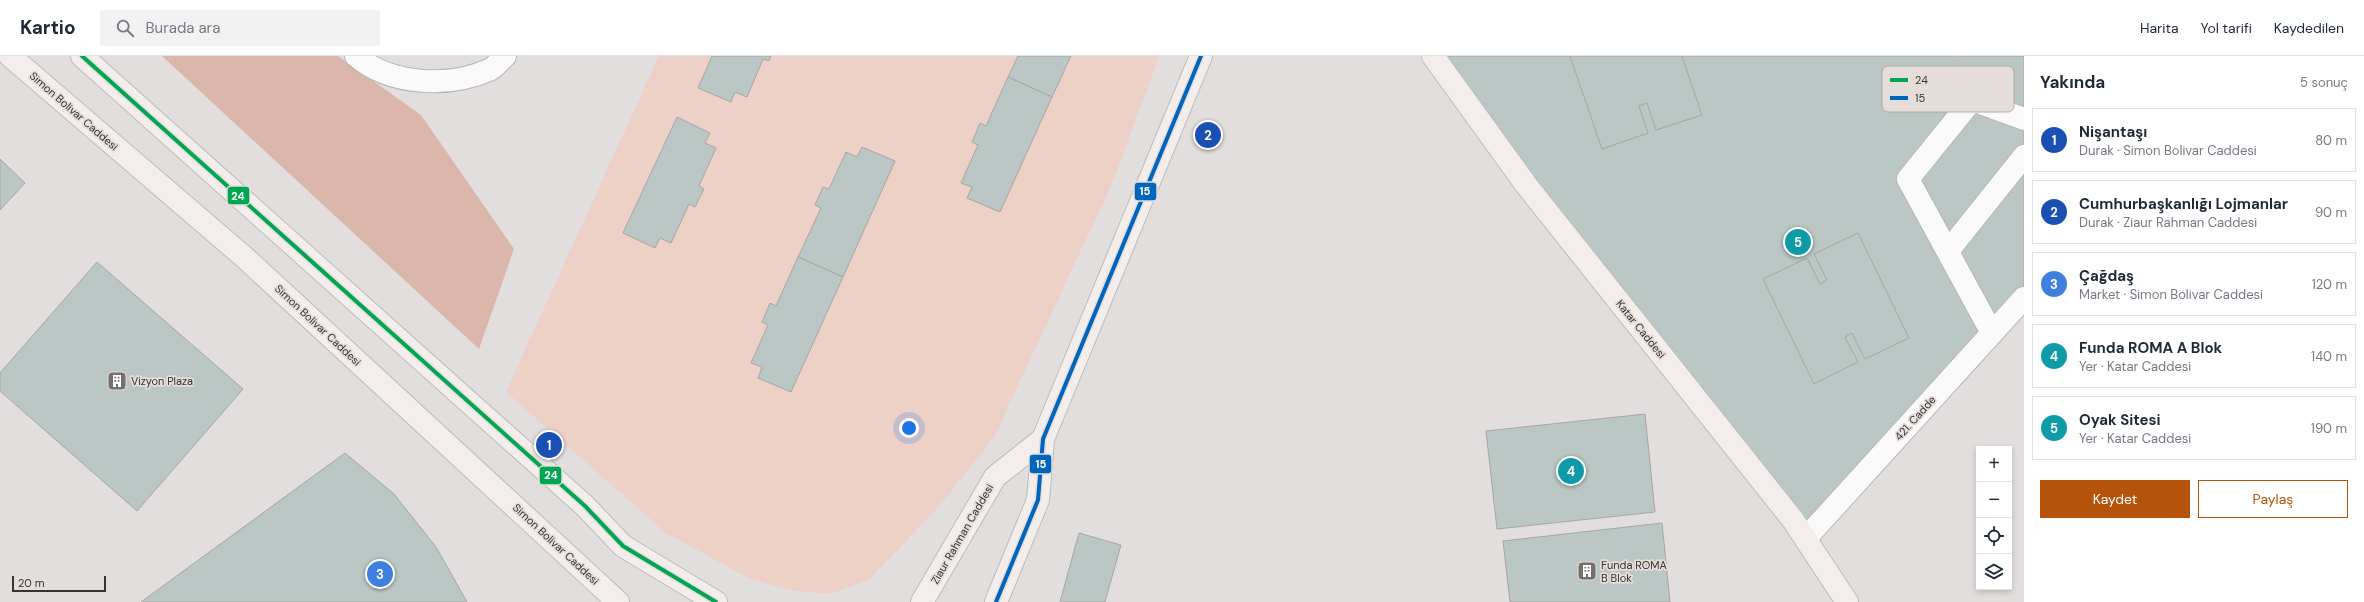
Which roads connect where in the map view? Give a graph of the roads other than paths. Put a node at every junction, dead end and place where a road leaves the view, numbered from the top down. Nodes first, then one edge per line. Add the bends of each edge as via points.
1 (10, 56) edge
2 (82, 56) edge
3 (356, 56) edge
4 (505, 56) edge
5 (1201, 56) edge
6 (1433, 56) edge
7 (1962, 112) edge
8 (2005, 112) edge
9 (2024, 119) edge
10 (2024, 156) edge
11 (1948, 251) junction
12 (2024, 298) edge
13 (1992, 332) junction
14 (1043, 439) junction
15 (1806, 538) junction
16 (926, 595) edge
17 (618, 602) edge
18 (716, 602) edge
19 (905, 602) edge
20 (996, 602) edge
21 (1847, 602) edge

1 - 17 main road, Simon Bolivar Caddesi via 243,256
2 - 18 main road via 585,506 623,546
3 - 4 street via 365,64 406,79 449,80 490,70
5 - 14 main road, Ziaur Rahman Caddesi
6 - 15 main road, Katar Caddesi via 1527,186
7 - 11 street via 1908,179
8 - 9 street
10 - 11 street
11 - 13 street
12 - 13 street, 421. Cadde
13 - 15 street, 421. Cadde
14 - 16 main road, Ziaur Rahman Caddesi via 995,477
14 - 20 main road, Ziaur Rahman Caddesi via 1038,500
15 - 21 main road, Katar Caddesi
16 - 19 main road

